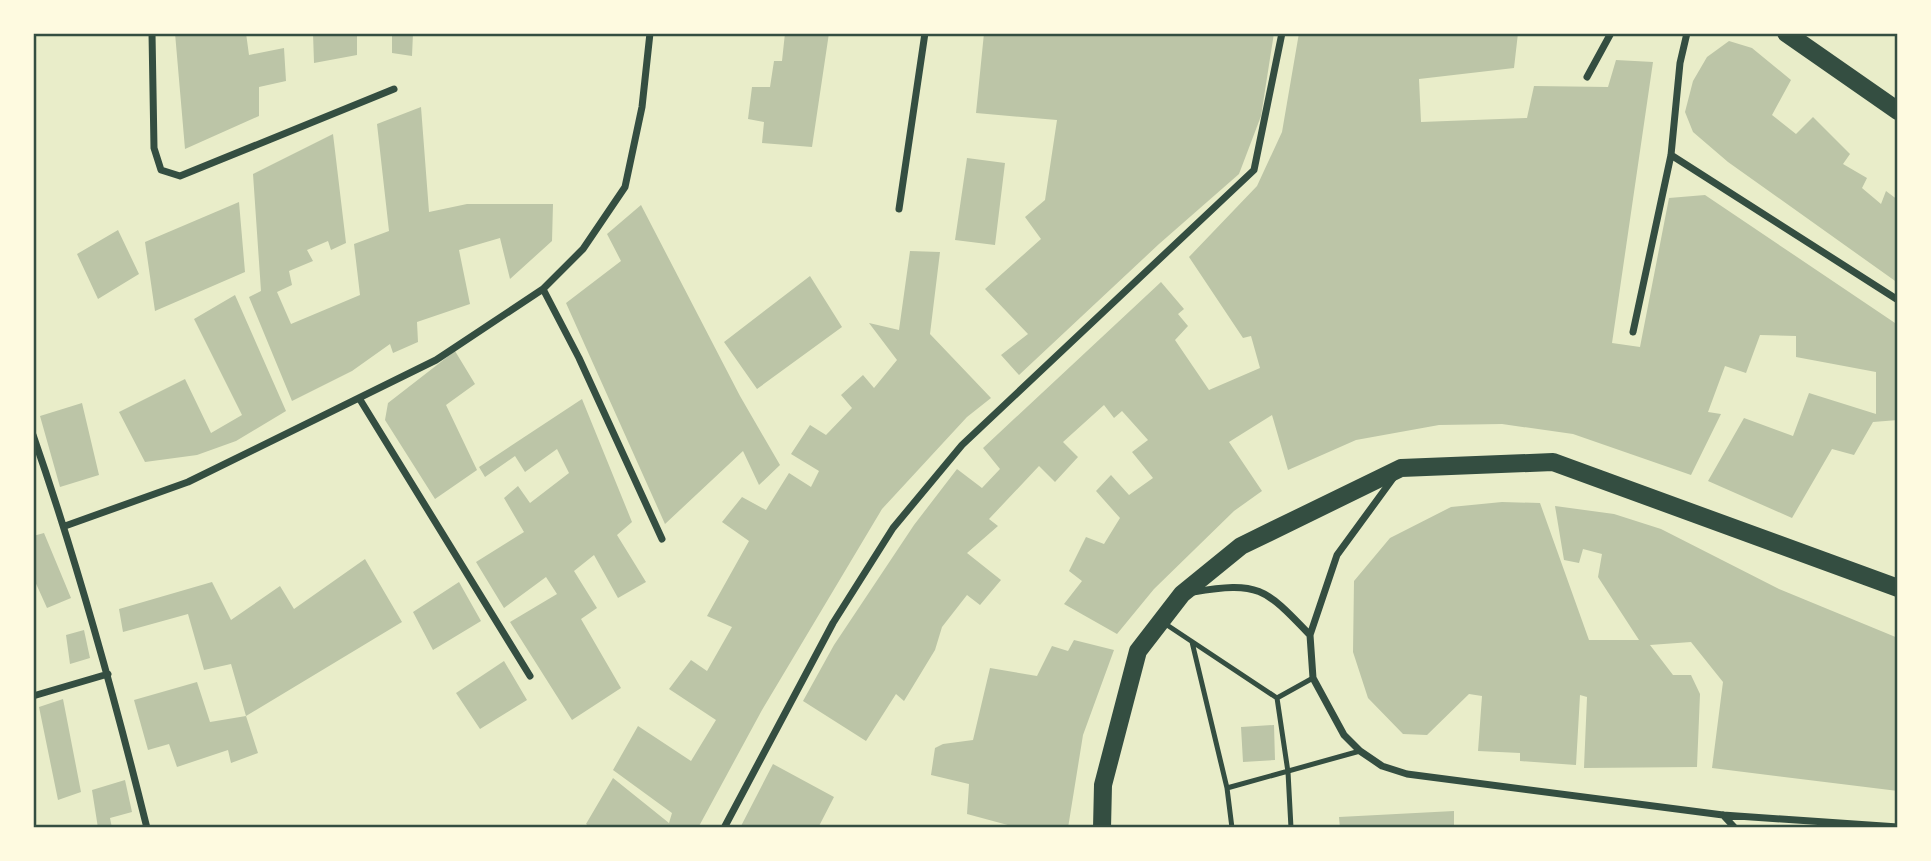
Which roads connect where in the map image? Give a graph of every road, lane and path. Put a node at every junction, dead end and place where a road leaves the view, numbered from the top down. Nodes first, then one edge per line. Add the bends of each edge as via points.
1 (152, 33) edge
2 (650, 33) edge
3 (925, 33) edge
4 (1282, 33) edge
5 (1611, 33) edge
6 (1687, 33) edge
7 (1786, 33) edge
8 (1587, 77) dead end
9 (394, 89) dead end
10 (1898, 111) edge
11 (1671, 155) junction
12 (899, 209) dead end
13 (543, 289) junction
14 (1898, 300) edge
15 (1633, 332) dead end
16 (359, 398) junction
17 (33, 435) edge
18 (1401, 468) junction
19 (65, 526) junction
20 (662, 539) dead end
21 (1898, 588) edge
22 (1182, 594) junction
23 (1161, 621) junction
24 (1310, 635) junction
25 (1192, 642) junction
26 (108, 674) junction
27 (530, 676) dead end
28 (1312, 678) junction
29 (33, 696) edge
30 (1277, 698) junction
31 (1360, 751) junction
32 (1288, 772) junction
33 (1227, 788) junction
34 (1723, 815) junction
35 (1898, 827) edge
36 (147, 828) edge
37 (724, 828) edge
38 (1102, 828) edge
39 (1232, 828) edge
40 (1291, 828) edge
41 (1735, 828) edge

1 - 9 street via 153,148 161,170 180,176
2 - 13 street via 642,107 625,187 583,249
3 - 12 street
4 - 37 street via 1254,170 962,445 893,528 833,623
5 - 8 street
6 - 11 street via 1679,63
7 - 10 main road
11 - 14 street
11 - 15 street
13 - 16 street via 436,360
13 - 20 street
16 - 19 street via 188,482
16 - 27 street
17 - 19 street
18 - 21 main road via 1553,462
18 - 22 main road via 1241,546
18 - 24 street via 1337,555
19 - 26 street
22 - 23 main road
22 - 24 street via 1234,585 1254,589 1274,598
23 - 25 lane
23 - 38 main road via 1138,651 1103,785
24 - 28 street
25 - 30 lane
25 - 33 lane
26 - 29 street
26 - 36 street
28 - 30 lane
28 - 31 street via 1344,735
30 - 32 lane
31 - 32 lane
31 - 34 street via 1382,766 1407,774
32 - 33 lane
32 - 40 lane
33 - 39 lane
34 - 35 street
34 - 41 street

